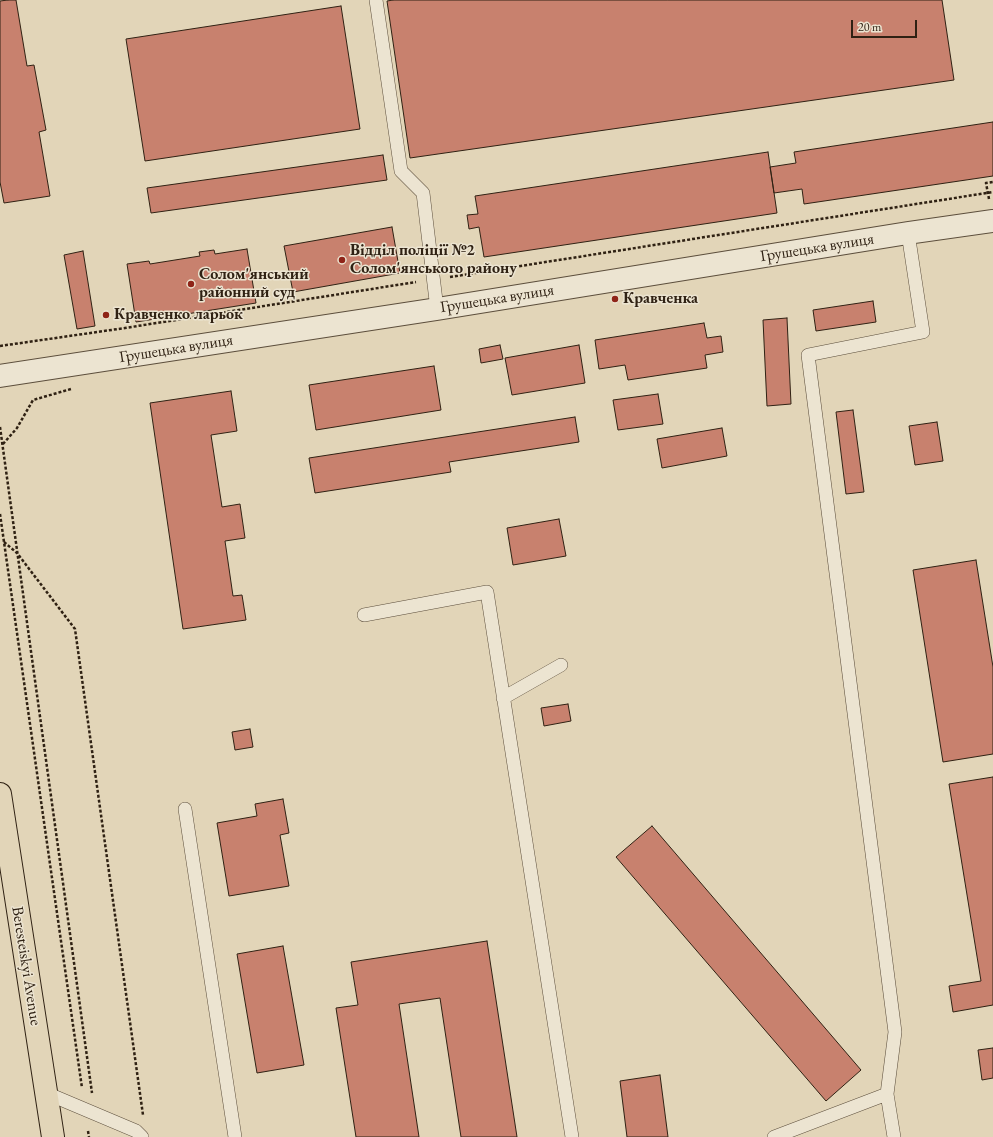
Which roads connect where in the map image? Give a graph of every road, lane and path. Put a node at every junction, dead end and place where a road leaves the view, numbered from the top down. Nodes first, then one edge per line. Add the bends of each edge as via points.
1 (376, 0) edge
2 (993, 182) edge
3 (993, 192) edge
4 (988, 193) junction
5 (993, 221) edge
6 (908, 233) junction
7 (433, 280) junction
8 (437, 309) junction
9 (0, 346) edge
10 (0, 376) edge
11 (77, 388) dead end
12 (0, 427) edge
13 (3, 444) junction
14 (0, 514) edge
15 (4, 542) junction
16 (17, 553) junction
17 (364, 615) dead end
18 (561, 666) dead end
19 (504, 698) junction
20 (0, 794) edge
21 (185, 809) dead end
22 (46, 1093) junction
23 (887, 1094) junction
24 (89, 1111) junction
25 (144, 1121) dead end
26 (53, 1137) edge
27 (89, 1137) edge
28 (142, 1137) edge
29 (235, 1137) edge
30 (572, 1137) edge
31 (774, 1137) edge
32 (894, 1137) edge

1 - 7 lane via 401,171 423,194
2 - 4 path via 986,183
3 - 4 path
4 - 7 path
5 - 6 street, Грушецька вулиця
6 - 8 street, Грушецька вулиця
6 - 23 lane via 923,332 808,355 895,1032
7 - 8 lane
7 - 9 path
8 - 10 street, Грушецька вулиця
11 - 13 path via 33,400 17,428
12 - 13 path
13 - 16 path
14 - 15 path
15 - 16 path
15 - 24 path
16 - 24 path
16 - 25 path via 75,629
17 - 19 lane via 487,592
18 - 19 lane
19 - 30 lane
20 - 22 main road, Beresteiskyi Avenue
21 - 29 lane
22 - 24 lane
22 - 26 main road, Beresteiskyi Avenue
23 - 31 lane
23 - 32 lane
24 - 27 path
24 - 28 lane via 136,1131

